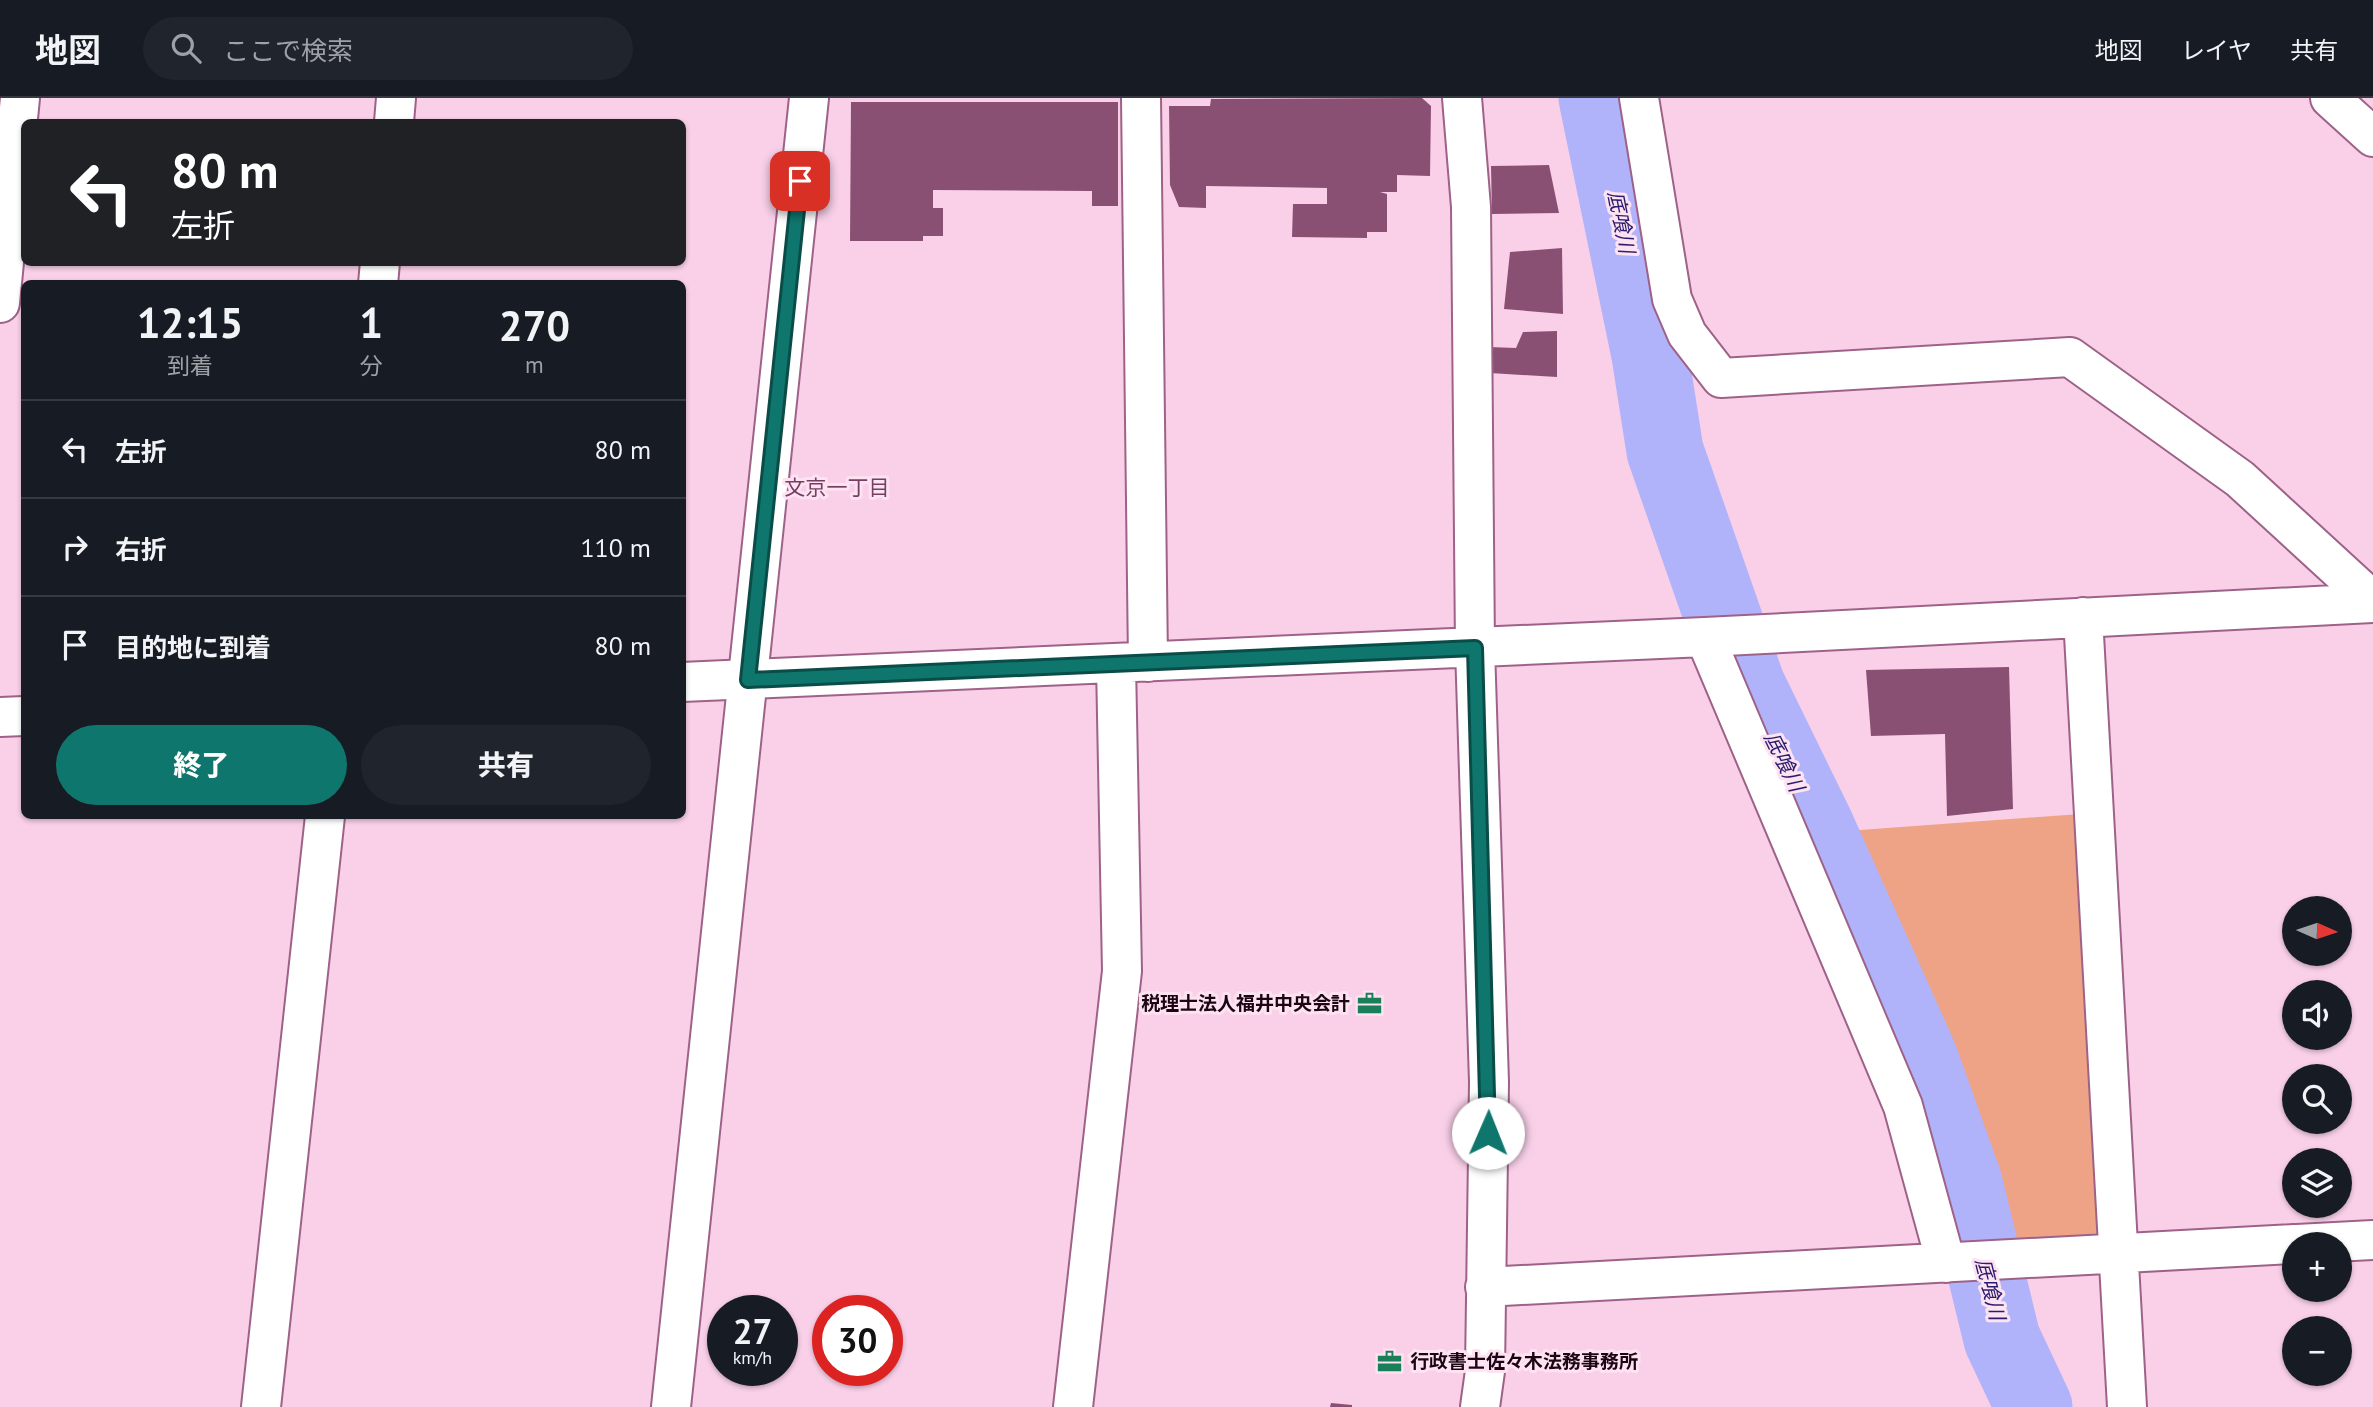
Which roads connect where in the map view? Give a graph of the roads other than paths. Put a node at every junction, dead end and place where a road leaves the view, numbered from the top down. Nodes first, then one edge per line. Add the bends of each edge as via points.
1 (20, 98) edge
2 (396, 98) edge
3 (809, 98) edge
4 (1141, 98) edge
5 (1462, 98) edge
6 (1639, 98) edge
7 (2330, 98) edge
8 (394, 119) edge
9 (2373, 137) edge
10 (0, 303) edge
11 (2373, 602) edge
12 (2083, 617) junction
13 (1705, 637) junction
14 (1475, 648) junction
15 (1132, 663) junction
16 (748, 680) junction
17 (686, 682) edge
18 (21, 716) edge
19 (0, 717) edge
20 (325, 819) edge
21 (2373, 1240) edge
22 (2352, 1241) edge
23 (2282, 1245) edge
24 (2120, 1254) junction
25 (1966, 1262) junction
26 (1486, 1287) junction
27 (261, 1407) edge
28 (671, 1407) edge
29 (1073, 1407) edge
30 (1480, 1407) edge
31 (2127, 1407) edge

1 - 10 street
2 - 8 street
3 - 16 street
4 - 15 street
5 - 14 street via 1471,207
6 - 11 street via 1672,299 1687,334 1721,378 2070,357 2241,479
7 - 9 street
11 - 12 street
12 - 13 street
12 - 24 street
13 - 14 street
13 - 25 street
14 - 15 street
14 - 26 street via 1489,1082
15 - 16 street
15 - 29 street via 1122,971
16 - 17 street
16 - 28 street
18 - 19 street
20 - 27 street
21 - 22 street
23 - 24 street
24 - 25 street
24 - 31 street
25 - 26 street
26 - 30 street

